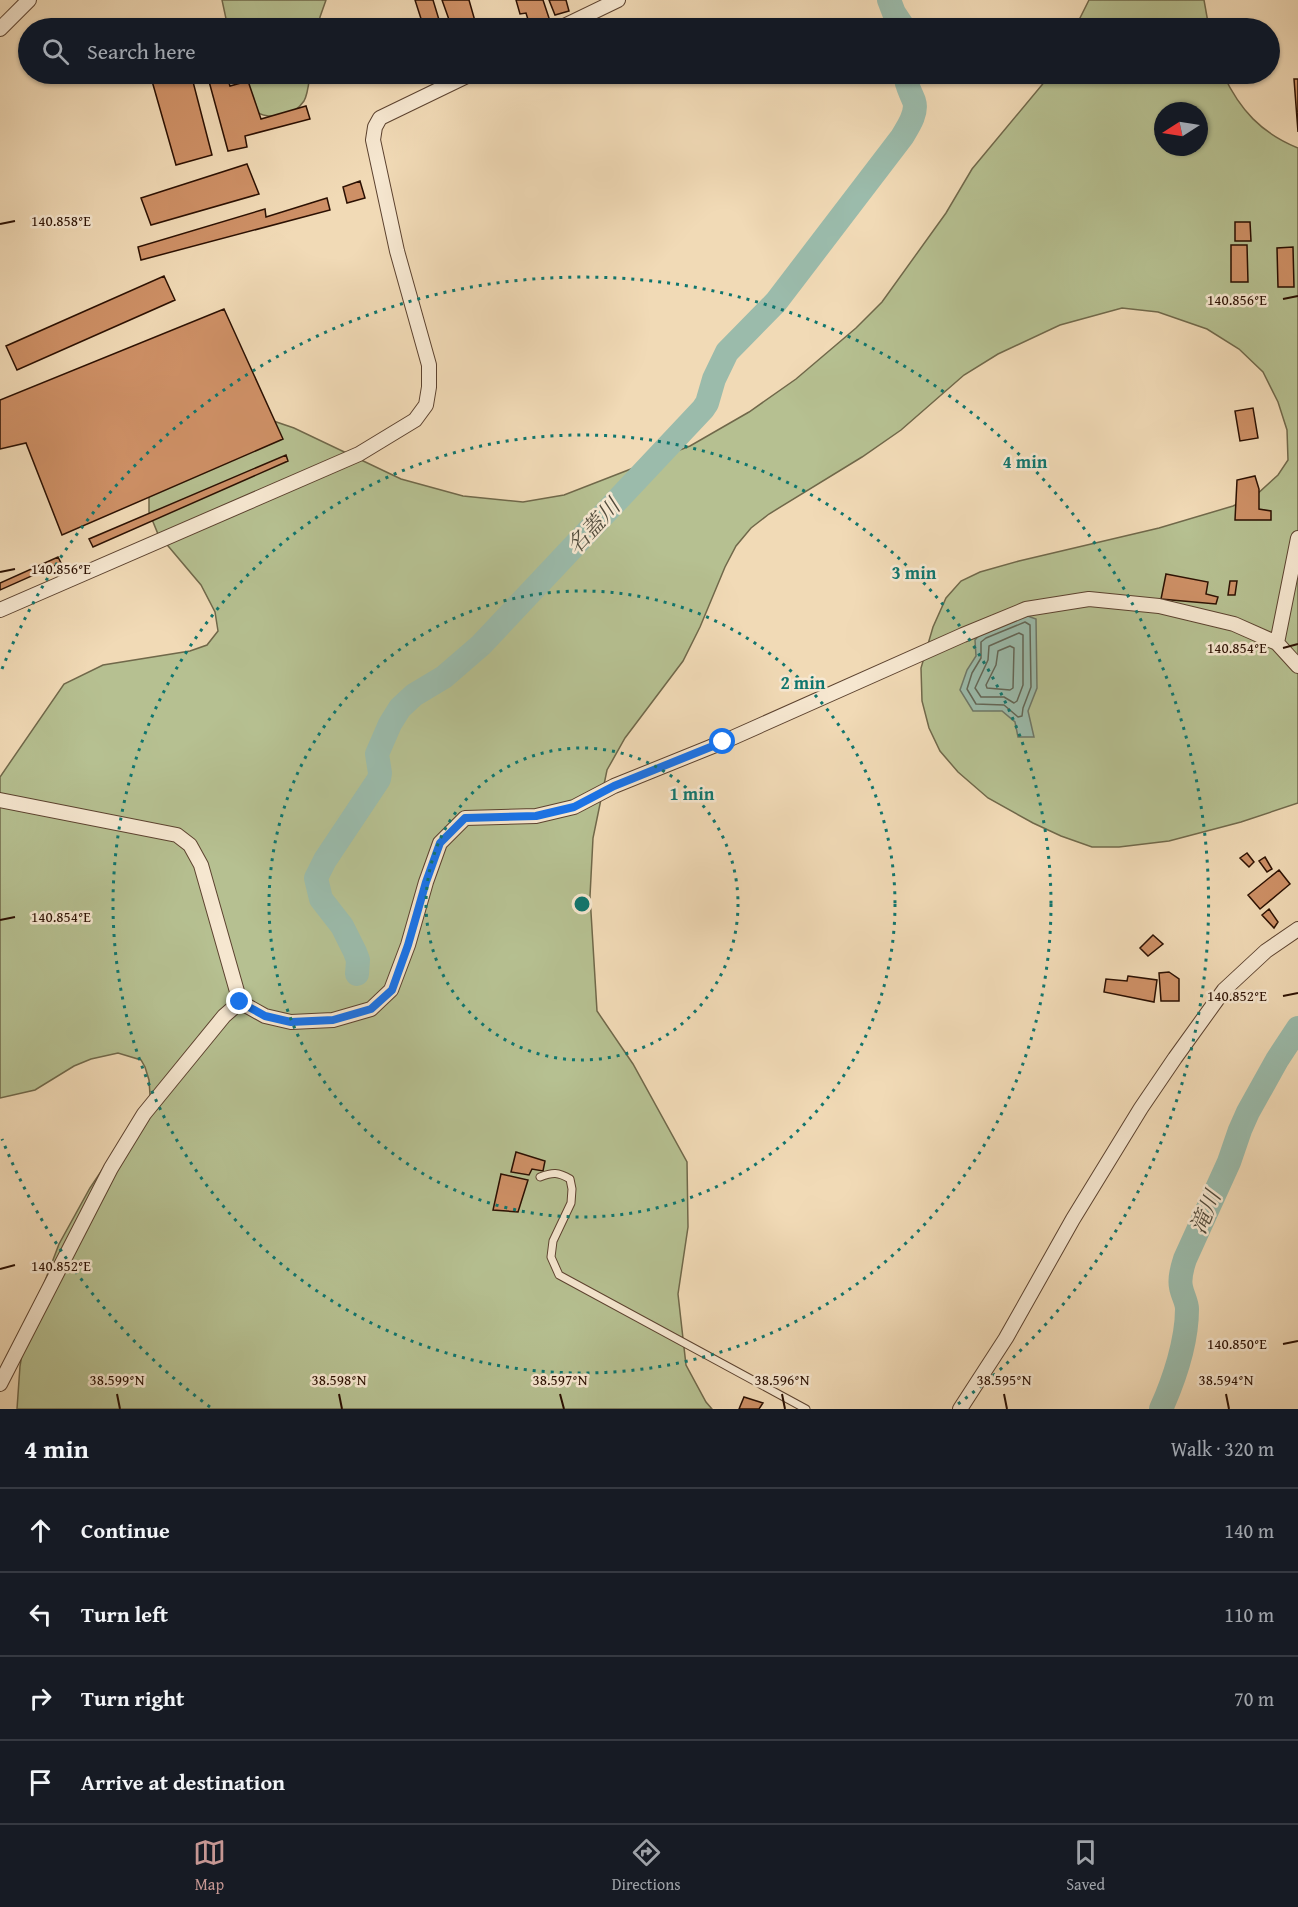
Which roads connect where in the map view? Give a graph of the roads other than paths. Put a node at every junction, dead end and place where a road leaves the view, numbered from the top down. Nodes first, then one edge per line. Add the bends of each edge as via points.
1 (29, 0) edge
2 (618, 0) edge
3 (581, 18) edge
4 (0, 29) edge
5 (450, 84) edge
6 (1298, 538) edge
7 (0, 610) edge
8 (1277, 643) junction
9 (1298, 666) edge
10 (0, 800) edge
11 (1298, 929) edge
12 (240, 1002) junction
13 (540, 1177) dead end
14 (0, 1384) edge
15 (806, 1409) edge
16 (960, 1409) edge

1 - 4 street
2 - 3 street
5 - 7 street via 380,118 373,140 397,251 429,365 426,405 415,420 359,454
6 - 8 street
8 - 9 street
8 - 12 street via 1234,624 1159,606 1089,599 1026,609 614,786 574,807 536,816 465,818 440,843 392,990 371,1009 333,1020 291,1022 265,1016
10 - 12 street via 177,835 190,845 201,865
11 - 16 street via 1266,951 1224,990 1175,1058
12 - 14 street via 224,1016 144,1114 106,1177
13 - 15 lane via 552,1172 561,1174 570,1179 572,1189 571,1203 553,1241 551,1257 559,1275

